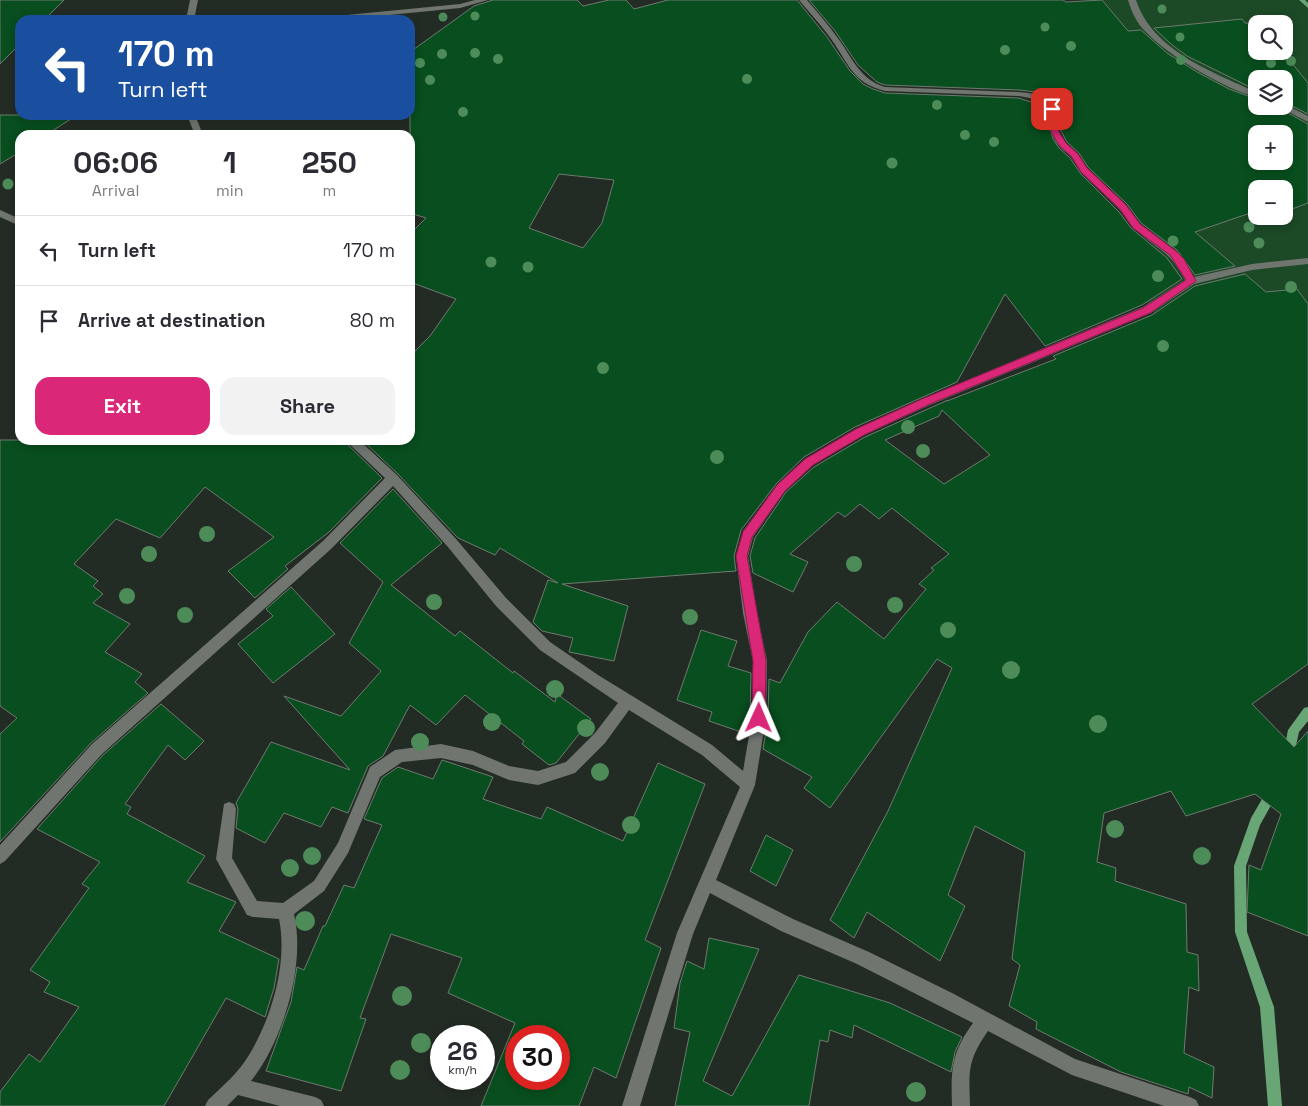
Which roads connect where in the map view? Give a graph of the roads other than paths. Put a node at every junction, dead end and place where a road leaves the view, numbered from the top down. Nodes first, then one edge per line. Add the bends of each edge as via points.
1 (194, 0) edge
2 (484, 0) edge
3 (803, 0) edge
4 (1132, 0) edge
5 (191, 15) edge
6 (367, 15) edge
7 (1248, 91) edge
8 (1293, 112) edge
9 (1308, 119) edge
10 (0, 213) edge
11 (15, 220) edge
12 (1308, 261) edge
13 (1192, 281) junction
14 (357, 445) edge
15 (393, 478) junction
16 (628, 700) junction
17 (748, 785) junction
18 (229, 809) dead end
19 (0, 856) edge
20 (707, 883) junction
21 (285, 911) junction
22 (985, 1022) junction
23 (235, 1086) junction
24 (214, 1106) edge
25 (315, 1106) edge
26 (631, 1106) edge
27 (961, 1106) edge
28 (1190, 1106) edge

1 - 5 street
2 - 6 street via 460,6
3 - 13 street via 834,38 854,71 874,86 1019,94 1043,101 1052,109 1055,132 1063,145 1123,207 1136,226 1173,253
4 - 7 street via 1141,25 1162,44
8 - 9 street
10 - 11 street
12 - 13 street via 1252,267
13 - 17 street via 1146,310 860,432 809,462 781,488 746,535 742,556 760,661 759,718
14 - 15 street
15 - 16 street via 501,602 545,646
15 - 19 street via 321,551 97,750
16 - 17 street via 707,750
16 - 21 street via 600,738 570,768 538,778 509,773 474,758 442,751 400,755 375,772 343,848 319,886
17 - 20 street
18 - 21 street via 224,859 253,909
20 - 22 street via 787,925 938,995
20 - 26 street via 685,933
21 - 23 street via 290,940 288,972 277,1011 256,1060
22 - 27 street via 967,1046 960,1072
22 - 28 street via 1072,1066
23 - 24 street
23 - 25 street

